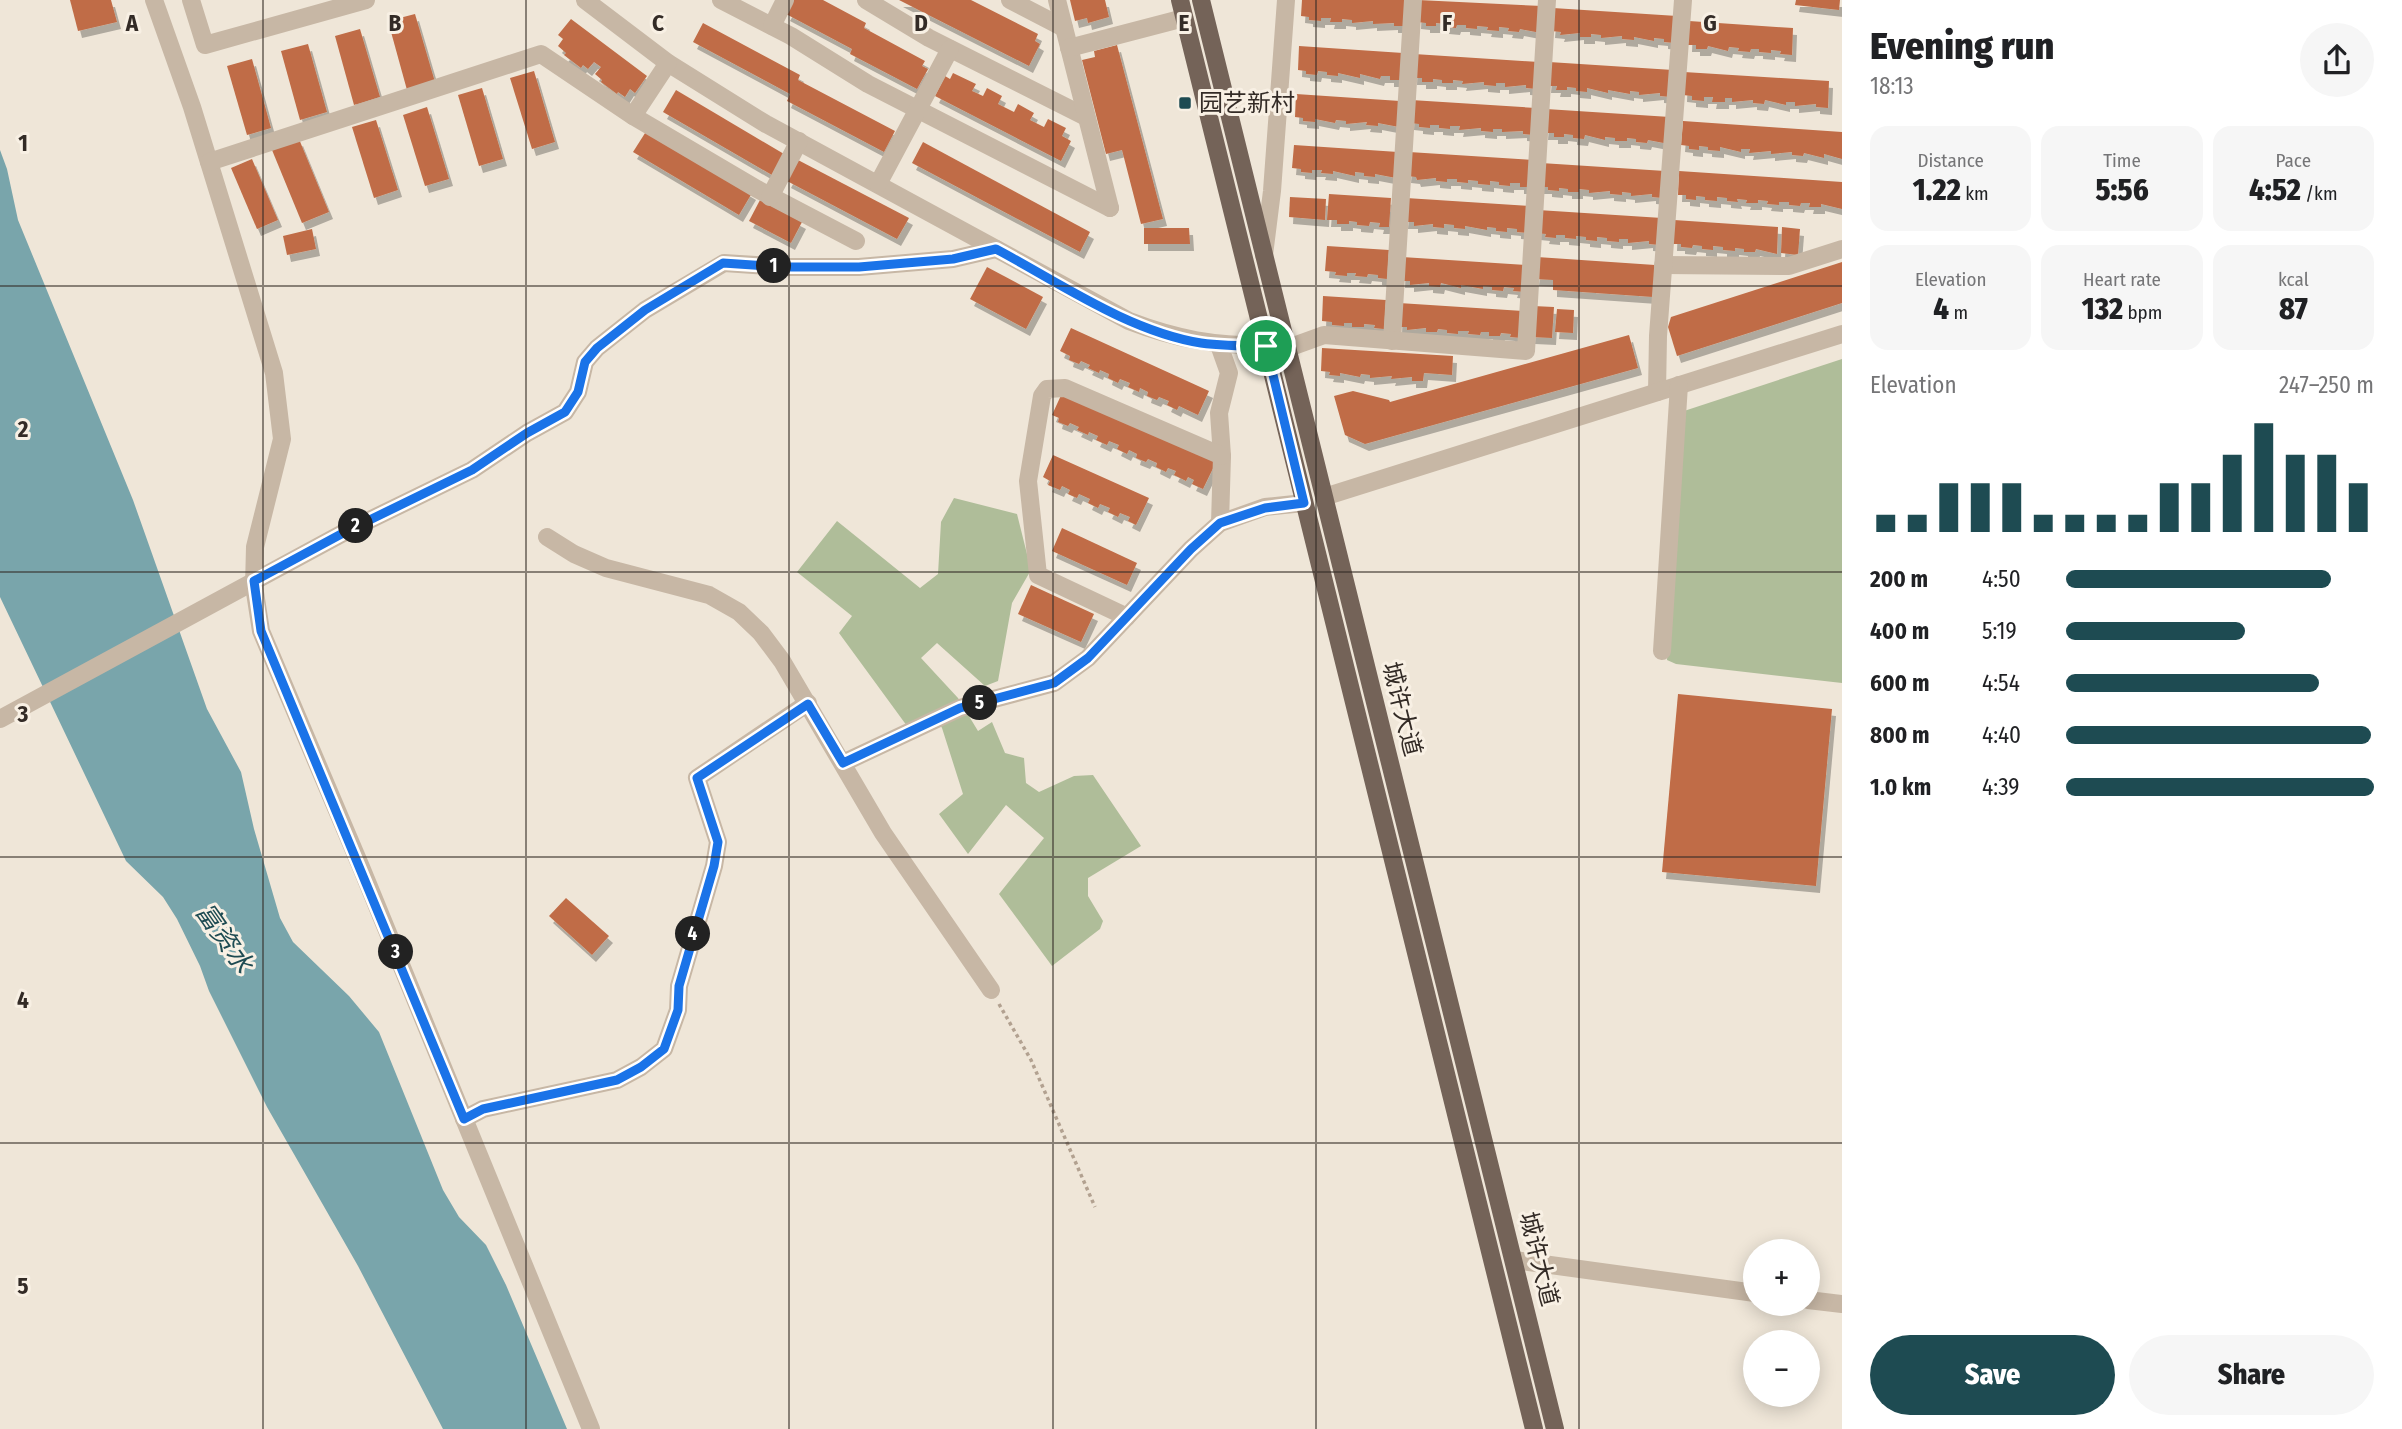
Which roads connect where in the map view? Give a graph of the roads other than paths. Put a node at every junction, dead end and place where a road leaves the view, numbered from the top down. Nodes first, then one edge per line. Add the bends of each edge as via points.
1 (154, 0) edge
2 (191, 0) edge
3 (366, 0) edge
4 (585, 0) edge
5 (721, 0) edge
6 (785, 0) edge
7 (866, 0) edge
8 (1010, 0) edge
9 (1057, 0) edge
10 (1180, 0) edge
11 (1201, 0) edge
12 (1286, 0) edge
13 (1413, 0) edge
14 (1547, 0) edge
15 (1683, 0) edge
16 (1184, 18) junction
17 (772, 26) junction
18 (1064, 28) junction
19 (1069, 48) junction
20 (950, 49) junction
21 (668, 63) junction
22 (918, 110) junction
23 (633, 116) junction
24 (1086, 117) junction
25 (799, 141) junction
26 (209, 162) junction
27 (878, 184) junction
28 (770, 197) junction
29 (856, 241) dead end
30 (996, 249) junction
31 (1842, 249) edge
32 (1264, 255) junction
33 (1663, 265) junction
34 (1842, 334) edge
35 (1392, 341) junction
36 (1219, 345) junction
37 (1266, 346) junction
38 (1288, 348) junction
39 (1679, 385) junction
40 (1657, 392) junction
41 (1222, 456) junction
42 (1324, 497) junction
43 (1304, 503) junction
44 (1220, 523) junction
45 (547, 537) dead end
46 (254, 581) junction
47 (1127, 617) junction
48 (1662, 651) dead end
49 (808, 704) junction
50 (0, 719) edge
51 (843, 763) junction
52 (991, 990) road end
53 (464, 1119) junction
54 (1514, 1260) junction
55 (1743, 1291) edge
56 (1820, 1301) edge
57 (1842, 1304) edge
58 (590, 1429) edge
59 (1534, 1429) edge
60 (1555, 1429) edge

1 - 26 street
2 - 3 street via 205,45
4 - 21 street
5 - 17 street
6 - 17 street
7 - 20 street
8 - 18 street
9 - 18 street
10 - 16 main road, 城许大道
11 - 32 main road, 城许大道
12 - 32 street
13 - 35 street
14 - 35 street via 1525,351
15 - 33 street
16 - 19 street
16 - 37 main road, 城许大道
17 - 22 street
18 - 19 street
19 - 24 street
20 - 22 street
20 - 24 street
21 - 23 street
21 - 25 street
22 - 24 street via 1110,208
22 - 27 street
23 - 26 street via 541,54
23 - 28 street
25 - 27 street
25 - 28 street
26 - 46 street via 274,373 280,415 282,439 255,547
27 - 30 street
28 - 29 street
30 - 36 street via 1129,321
30 - 46 street via 953,259 859,267 723,263 645,310 597,348 585,362 578,392 565,412 472,470
31 - 33 street via 1789,266
32 - 38 main road, 城许大道
33 - 40 street
34 - 39 street
35 - 38 street via 1324,334
36 - 37 street
36 - 41 street via 1229,373 1219,413
37 - 43 main road, 城许大道
38 - 42 main road, 城许大道
39 - 40 street
39 - 48 street
40 - 42 street
41 - 44 street
41 - 47 street via 1065,388 1047,389 1042,396 1028,481 1038,575
42 - 54 main road, 城许大道
43 - 44 street via 1265,508
43 - 59 main road, 城许大道
44 - 47 street
45 - 49 street via 606,568 693,590 739,612 773,646
46 - 50 street
46 - 53 street via 261,631
47 - 51 street via 1088,658 1054,683 960,708
49 - 51 street
49 - 53 street via 697,778 718,842 679,986 678,1010 664,1049 617,1080 483,1109
51 - 52 street via 883,833
53 - 58 street
54 - 55 street
54 - 60 main road, 城许大道
56 - 57 street

